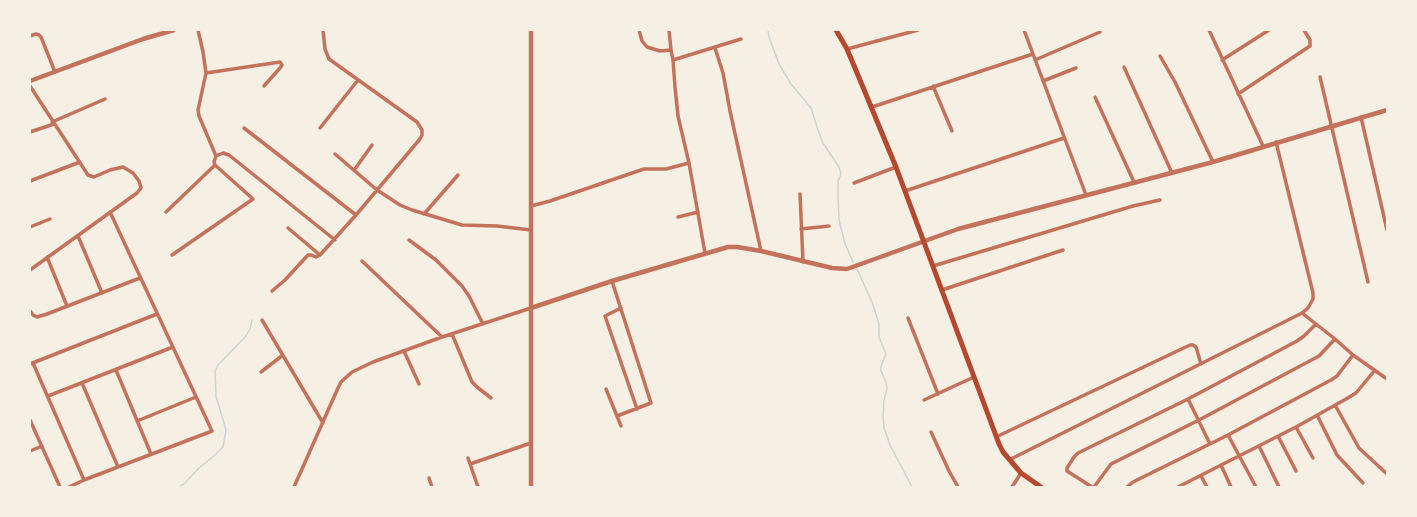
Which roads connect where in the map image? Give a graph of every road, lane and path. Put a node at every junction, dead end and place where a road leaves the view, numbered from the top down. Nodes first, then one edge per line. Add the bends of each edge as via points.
1 (174, 30) edge
2 (198, 30) edge
3 (323, 30) edge
4 (531, 30) edge
5 (639, 30) edge
6 (669, 30) edge
7 (836, 30) edge
8 (918, 30) edge
9 (1024, 30) edge
10 (1209, 30) edge
11 (1269, 30) edge
12 (1304, 30) edge
13 (1100, 32) dead end
14 (30, 36) edge
15 (741, 39) dead end
16 (715, 48) junction
17 (847, 49) junction
18 (671, 50) junction
19 (1033, 54) junction
20 (1160, 56) dead end
21 (674, 60) junction
22 (1035, 60) junction
23 (1222, 60) junction
24 (1124, 67) dead end
25 (1076, 68) dead end
26 (55, 72) junction
27 (206, 73) junction
28 (1320, 76) dead end
29 (358, 80) junction
30 (30, 81) edge
31 (1043, 81) junction
32 (30, 86) edge
33 (264, 86) dead end
34 (933, 86) junction
35 (1238, 94) junction
36 (1095, 97) dead end
37 (105, 100) dead end
38 (872, 107) junction
39 (1387, 110) edge
40 (1361, 117) junction
41 (53, 123) junction
42 (1332, 126) junction
43 (244, 128) dead end
44 (320, 128) dead end
45 (952, 131) dead end
46 (30, 132) edge
47 (1064, 138) junction
48 (1276, 142) junction
49 (372, 145) dead end
50 (1263, 146) junction
51 (335, 154) dead end
52 (216, 156) junction
53 (80, 162) junction
54 (1213, 162) junction
55 (689, 164) junction
56 (215, 165) junction
57 (896, 167) junction
58 (354, 169) junction
59 (1172, 172) junction
60 (458, 175) dead end
61 (30, 181) edge
62 (1134, 182) junction
63 (854, 183) dead end
64 (377, 190) junction
65 (905, 191) junction
66 (800, 194) dead end
67 (1086, 195) junction
68 (1160, 200) dead end
69 (531, 206) junction
70 (110, 212) junction
71 (166, 212) dead end
72 (698, 212) junction
73 (424, 214) junction
74 (356, 215) junction
75 (678, 217) dead end
76 (50, 218) dead end
77 (830, 226) dead end
78 (30, 227) edge
79 (288, 228) dead end
80 (801, 229) junction
81 (531, 230) junction
82 (1387, 230) edge
83 (78, 236) junction
84 (335, 240) junction
85 (409, 240) dead end
86 (923, 240) junction
87 (1063, 250) dead end
88 (762, 251) junction
89 (705, 253) junction
90 (172, 255) dead end
91 (320, 255) junction
92 (47, 258) junction
93 (362, 262) dead end
94 (803, 262) junction
95 (933, 266) junction
96 (30, 270) edge
97 (140, 278) junction
98 (612, 281) junction
99 (1368, 282) dead end
100 (942, 290) junction
101 (272, 292) dead end
102 (102, 293) junction
103 (67, 306) junction
104 (532, 308) junction
105 (621, 308) junction
106 (30, 311) edge
107 (1302, 313) junction
108 (157, 314) junction
109 (908, 318) dead end
110 (262, 320) dead end
111 (482, 324) junction
112 (1316, 324) junction
113 (452, 334) junction
114 (442, 337) junction
115 (1335, 338) junction
116 (173, 347) junction
117 (404, 351) junction
118 (283, 355) junction
119 (1353, 355) junction
120 (32, 363) edge
121 (1201, 364) junction
122 (116, 370) junction
123 (1375, 370) junction
124 (261, 372) dead end
125 (974, 377) junction
126 (1387, 380) edge
127 (82, 383) junction
128 (418, 384) dead end
129 (606, 389) dead end
130 (938, 394) junction
131 (48, 396) junction
132 (196, 397) junction
133 (491, 398) dead end
134 (1188, 399) junction
135 (924, 400) dead end
136 (1335, 405) junction
137 (637, 408) junction
138 (1317, 415) junction
139 (617, 416) junction
140 (30, 420) edge
141 (1199, 420) junction
142 (137, 421) junction
143 (323, 423) junction
144 (621, 426) dead end
145 (1296, 427) junction
146 (931, 432) dead end
147 (1228, 436) junction
148 (1278, 436) junction
149 (996, 437) junction
150 (531, 443) junction
151 (1210, 444) junction
152 (42, 446) junction
153 (1259, 446) junction
154 (30, 451) edge
155 (151, 454) junction
156 (1240, 456) junction
157 (468, 458) dead end
158 (1313, 458) dead end
159 (1009, 460) junction
160 (470, 464) junction
161 (1221, 465) junction
162 (118, 467) junction
163 (1296, 471) dead end
164 (1021, 473) junction
165 (1387, 474) edge
166 (1201, 476) junction
167 (429, 478) dead end
168 (84, 480) junction
169 (1363, 483) dead end
170 (1181, 486) edge
171 (60, 487) edge
172 (68, 487) edge
173 (294, 487) edge
174 (432, 487) edge
175 (478, 487) edge
176 (531, 487) edge
177 (958, 487) edge
178 (1012, 487) edge
179 (1041, 487) edge
180 (1093, 487) edge
181 (1127, 487) edge
182 (1207, 487) edge
183 (1231, 487) edge
184 (1256, 487) edge
185 (1279, 487) edge

1 - 26 street
2 - 27 street
3 - 29 street via 329,59
4 - 69 street
5 - 18 street via 647,47 660,51
6 - 18 street
7 - 17 main road
8 - 17 street
9 - 19 street
10 - 23 street
11 - 23 street
12 - 35 street via 1310,40 1310,46
13 - 22 street
14 - 26 street via 36,34 41,37
15 - 16 street
16 - 21 street
16 - 88 street via 723,73
17 - 38 main road
18 - 21 street
19 - 22 street
19 - 34 street
20 - 54 street
21 - 55 street via 678,116
22 - 31 street
23 - 35 street
24 - 59 street
25 - 31 street
26 - 30 street
27 - 33 street via 280,62 280,68
27 - 52 street via 198,110 200,122
28 - 42 street
29 - 44 street
29 - 64 street via 417,122 422,130 420,139
31 - 47 street
32 - 41 street
34 - 38 street
34 - 45 street
35 - 50 street
36 - 62 street
37 - 41 street
38 - 57 main road
39 - 40 street
40 - 42 street
40 - 82 street
41 - 46 street
41 - 53 street
42 - 48 street
42 - 99 street
43 - 74 street
47 - 65 street
47 - 67 street
48 - 50 street
48 - 107 street via 1314,299
49 - 58 street
50 - 54 street
51 - 58 street
52 - 56 street
52 - 84 street via 229,154
53 - 61 street
53 - 70 street via 90,177 123,167 133,173 139,181 139,191
54 - 59 street
55 - 69 street via 666,169 644,169
55 - 72 street
56 - 71 street
56 - 90 street via 253,199
57 - 63 street
57 - 65 main road
58 - 64 street
59 - 62 street
60 - 73 street
62 - 67 street
64 - 73 street via 400,205
64 - 74 street
65 - 86 main road
66 - 80 street
67 - 86 street
68 - 95 street
69 - 81 street
70 - 83 street
70 - 97 street
72 - 75 street
72 - 89 street
73 - 81 street via 462,225
74 - 84 street
76 - 78 street
77 - 80 street
79 - 91 street
80 - 94 street
81 - 104 street
83 - 92 street
83 - 102 street
84 - 91 street
85 - 111 street via 436,260 462,286
86 - 94 street via 847,268 838,269
86 - 95 main road
87 - 100 street
88 - 89 street via 733,247
88 - 94 street
89 - 98 street
91 - 101 street via 308,255
92 - 96 street
92 - 103 street
93 - 114 street
95 - 100 main road
97 - 102 street
97 - 108 street
98 - 104 street
98 - 105 street
100 - 125 main road
102 - 103 street
103 - 106 street via 41,316 33,315
104 - 111 street
104 - 150 street
105 - 137 street via 605,316
105 - 137 street via 652,403
107 - 112 street
107 - 121 street
108 - 116 street
108 - 120 street
109 - 130 street
110 - 118 street
111 - 113 street
112 - 115 street
112 - 134 street via 1297,341
113 - 114 street
113 - 133 street via 472,382
114 - 117 street
115 - 119 street
115 - 141 street via 1319,356
116 - 122 street
116 - 132 street
117 - 128 street
117 - 143 street via 365,365 346,377 338,388
118 - 124 street
118 - 143 street
119 - 123 street
119 - 147 street via 1337,376
120 - 131 street
121 - 149 street via 1196,347 1185,346
121 - 159 street
122 - 127 street
122 - 142 street
123 - 126 street
123 - 136 street via 1356,393
125 - 130 street
125 - 149 main road
127 - 131 street
127 - 162 street
129 - 139 street
130 - 135 street
131 - 168 street
132 - 142 street
132 - 155 street via 212,431
134 - 141 street
134 - 180 street via 1078,453 1066,470
136 - 138 street
136 - 165 street via 1359,448
137 - 139 street
138 - 145 street
138 - 169 street via 1337,455
139 - 144 street
140 - 152 street
141 - 151 street
141 - 180 street via 1111,464
142 - 155 street
143 - 173 street
145 - 148 street
145 - 158 street
146 - 177 street via 948,472
147 - 151 street
147 - 156 street
148 - 153 street
148 - 163 street
149 - 159 main road
150 - 160 street
150 - 176 street
151 - 181 street
152 - 154 street
152 - 171 street
153 - 156 street
153 - 185 street
155 - 162 street
156 - 161 street
156 - 184 street
157 - 160 street
159 - 164 main road
160 - 175 street
161 - 166 street
161 - 183 street
162 - 168 street
164 - 178 street
164 - 179 main road
166 - 170 street
166 - 182 street
167 - 174 street
168 - 172 street

